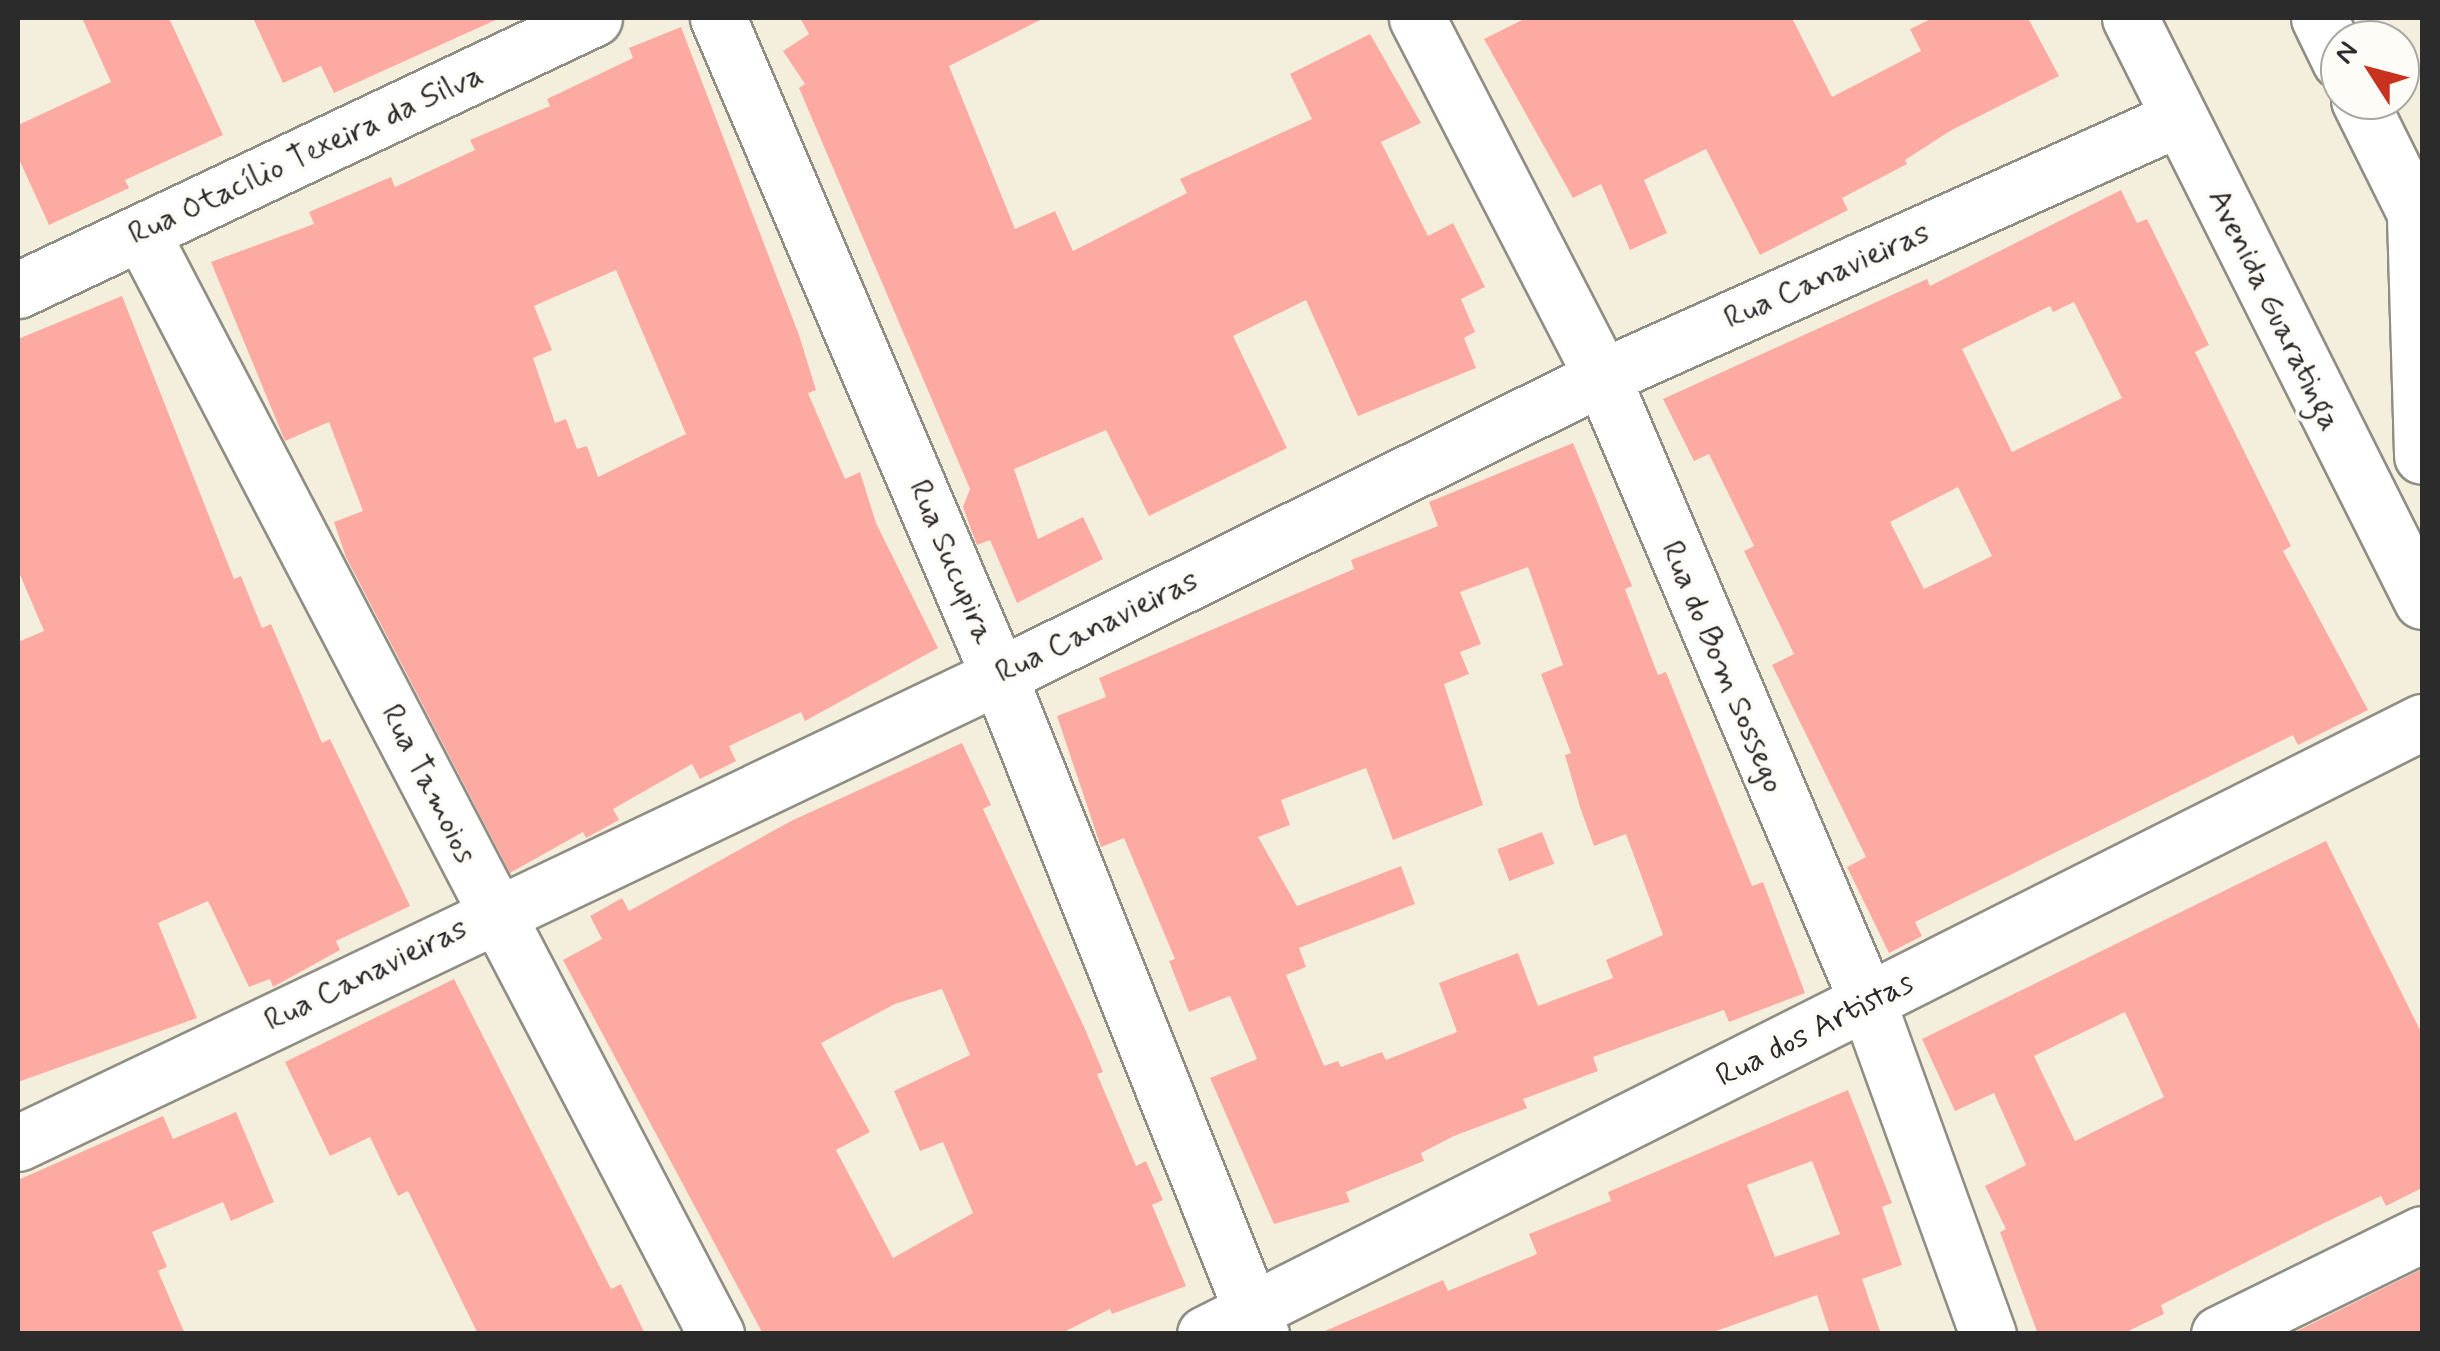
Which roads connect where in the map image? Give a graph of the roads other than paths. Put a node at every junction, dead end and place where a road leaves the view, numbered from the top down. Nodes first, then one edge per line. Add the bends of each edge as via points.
1 (594, 18) edge
2 (718, 18) edge
3 (1417, 18) edge
4 (2130, 18) edge
5 (2180, 118) junction
6 (2369, 120) edge
7 (2419, 222) edge
8 (142, 234) junction
9 (18, 290) edge
10 (1602, 377) junction
11 (2422, 456) edge
12 (2422, 543) edge
13 (2422, 583) edge
14 (2422, 601) edge
15 (999, 676) junction
16 (2422, 722) edge
17 (495, 913) junction
18 (1868, 1004) junction
19 (18, 1144) edge
20 (2422, 1234) edge
21 (1239, 1326) edge
22 (716, 1334) edge
23 (1988, 1334) edge
24 (2218, 1334) edge

1 - 8 main road, Rua Otacílio Texeira da Silva
2 - 15 main road, Rua Sucupira
3 - 10 main road, Rua do Bom Sossego
4 - 5 main road, Avenida Guaratinga
5 - 10 main road, Rua Canavieiras
5 - 14 main road, Avenida Guaratinga
6 - 7 main road
7 - 11 main road
8 - 9 main road, Rua Otacílio Texeira da Silva
8 - 17 main road, Rua Tamoios
10 - 15 main road, Rua Canavieiras
10 - 18 main road, Rua do Bom Sossego
12 - 13 main road
15 - 17 main road, Rua Canavieiras
15 - 21 main road, Rua Sucupira
16 - 18 main road, Rua dos Artistas
17 - 19 main road, Rua Canavieiras
17 - 22 main road, Rua Tamoios
18 - 21 main road, Rua dos Artistas
18 - 23 main road, Rua do Bom Sossego
20 - 24 main road

